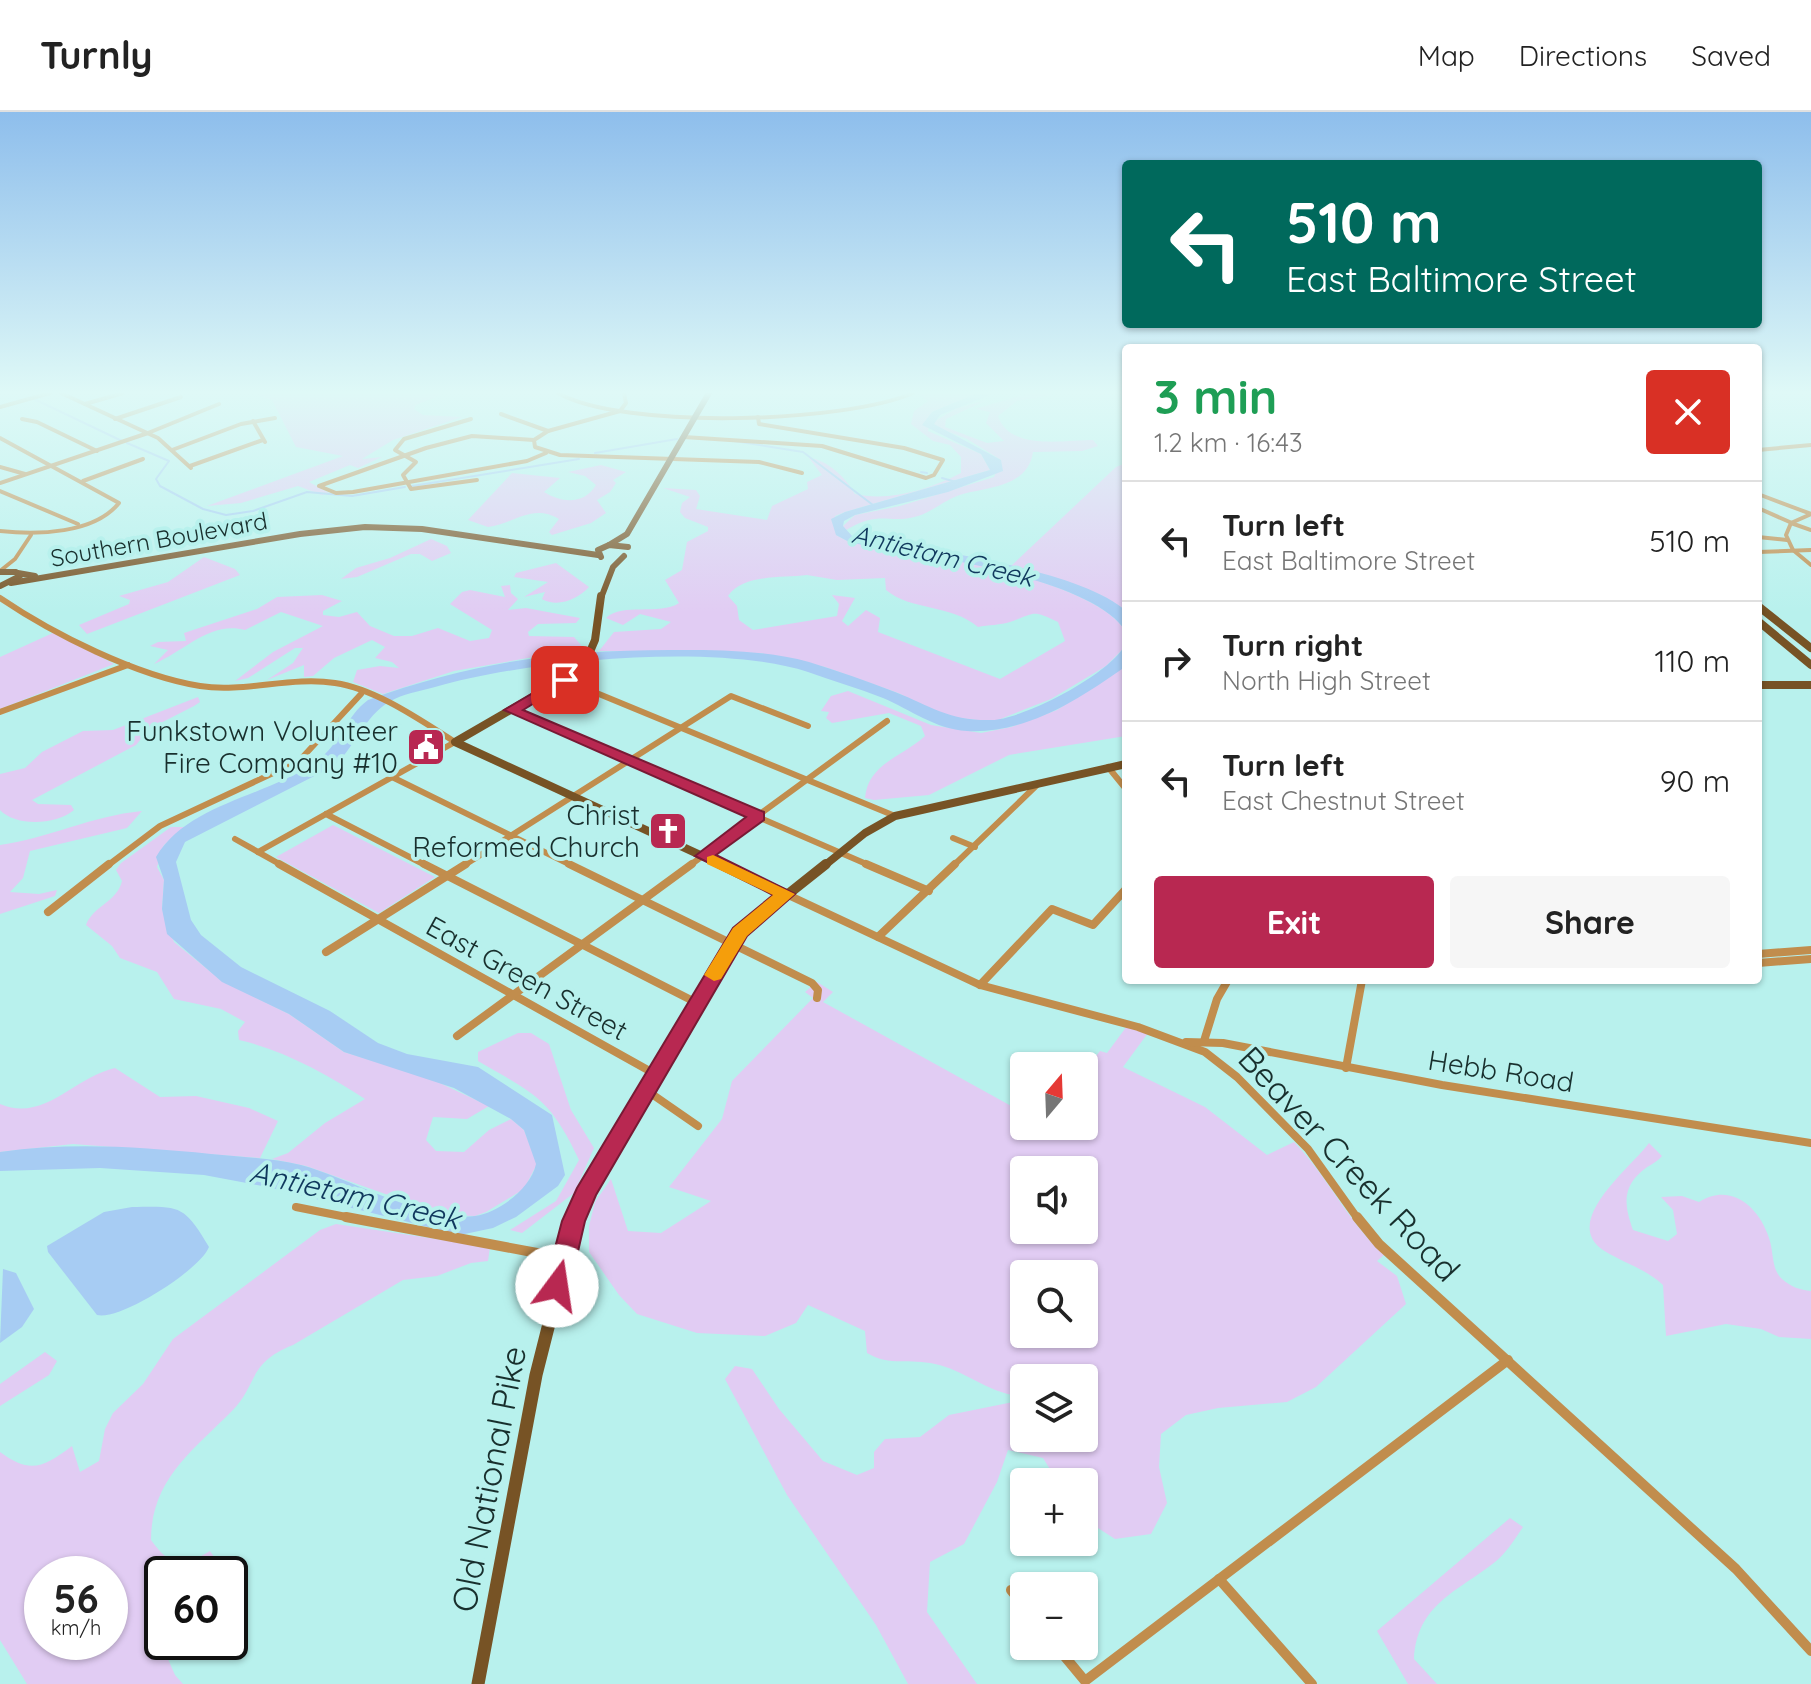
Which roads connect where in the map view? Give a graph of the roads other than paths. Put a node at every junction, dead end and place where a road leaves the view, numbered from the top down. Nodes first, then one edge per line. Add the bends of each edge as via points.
1 (54, 466) edge
2 (55, 466) edge
3 (123, 466) edge
4 (372, 466) edge
5 (412, 466) edge
6 (498, 466) edge
7 (668, 466) edge
8 (776, 466) edge
9 (895, 466) edge
10 (939, 466) edge
11 (0, 467) edge
12 (802, 473) dead end
13 (27, 475) junction
14 (477, 480) dead end
15 (83, 481) junction
16 (0, 483) edge
17 (406, 483) junction
18 (0, 491) edge
19 (1762, 496) edge
20 (1762, 510) edge
21 (1811, 514) edge
22 (1791, 523) junction
23 (78, 524) junction
24 (1811, 530) edge
25 (0, 531) edge
26 (627, 534) junction
27 (31, 535) junction
28 (1762, 537) edge
29 (1787, 540) junction
30 (609, 545) junction
31 (628, 547) junction
32 (1793, 550) junction
33 (1811, 550) edge
34 (1762, 552) edge
35 (600, 553) junction
36 (624, 556) junction
37 (15, 559) junction
38 (1811, 565) edge
39 (610, 567) junction
40 (0, 572) edge
41 (17, 572) junction
42 (10, 584) junction
43 (0, 586) edge
44 (0, 597) edge
45 (1762, 609) edge
46 (1762, 624) edge
47 (1811, 648) edge
48 (128, 665) junction
49 (1811, 665) edge
50 (565, 680) junction
51 (1762, 683) edge
52 (1811, 685) edge
53 (363, 695) junction
54 (511, 710) junction
55 (0, 712) edge
56 (887, 721) dead end
57 (808, 726) dead end
58 (682, 727) junction
59 (455, 742) junction
60 (630, 761) junction
61 (1122, 765) edge
62 (1108, 767) junction
63 (392, 777) junction
64 (808, 779) junction
65 (1038, 781) junction
66 (1122, 784) edge
67 (572, 797) junction
68 (326, 814) junction
69 (758, 816) junction
70 (895, 816) junction
71 (512, 835) junction
72 (953, 838) dead end
73 (235, 839) dead end
74 (975, 847) junction
75 (258, 852) junction
76 (841, 853) junction
77 (704, 856) junction
78 (447, 876) junction
79 (929, 891) junction
80 (1122, 893) edge
81 (786, 894) junction
82 (646, 899) junction
83 (48, 912) dead end
84 (377, 920) junction
85 (878, 937) junction
86 (733, 942) junction
87 (583, 946) junction
88 (1811, 950) edge
89 (326, 952) dead end
90 (1762, 959) edge
91 (1811, 959) edge
92 (1762, 960) edge
93 (1226, 984) edge
94 (1361, 984) edge
95 (980, 985) junction
96 (515, 995) junction
97 (817, 998) dead end
98 (697, 1003) junction
99 (457, 1036) dead end
100 (1204, 1041) junction
101 (1184, 1042) junction
102 (1346, 1068) junction
103 (655, 1074) junction
104 (646, 1090) junction
105 (698, 1126) dead end
106 (1811, 1143) edge
107 (296, 1207) dead end
108 (564, 1258) junction
109 (1508, 1360) junction
110 (1219, 1579) junction
111 (1811, 1651) edge
112 (1067, 1660) edge
113 (1086, 1683) edge
114 (478, 1684) edge
115 (1312, 1684) edge

1 - 13 street
2 - 15 street
3 - 15 street
4 - 17 street via 319,486 346,493
5 - 17 street via 403,475
6 - 17 street
7 - 26 main road
8 - 12 street
9 - 10 street via 926,478
11 - 13 street
13 - 16 street
14 - 17 street via 420,490
15 - 23 street via 118,505 106,516
18 - 23 street
19 - 21 street
20 - 22 street
21 - 22 street
22 - 24 street
22 - 29 street
23 - 27 street
25 - 27 street
26 - 30 main road
26 - 31 main road
27 - 37 street
28 - 29 street
29 - 32 street
30 - 31 main road
30 - 35 main road
31 - 36 main road
32 - 33 street
32 - 34 street
32 - 38 street
35 - 36 main road
35 - 39 main road
35 - 41 main road, Southern Boulevard via 404,525 364,525 53,574
35 - 42 main road, Southern Boulevard via 422,529 365,527
36 - 39 main road
37 - 40 street
37 - 41 street
39 - 50 main road via 586,664
40 - 41 main road, Southern Boulevard
41 - 42 main road, Southern Boulevard via 19,578
42 - 43 main road, Southern Boulevard
42 - 44 street
44 - 48 street
45 - 47 main road
46 - 49 main road
48 - 53 street via 190,686 327,682
48 - 55 street
50 - 54 main road
50 - 58 street
51 - 52 main road
53 - 59 street via 407,710
53 - 83 street via 298,762 157,827
54 - 59 main road
54 - 60 street
56 - 64 street
57 - 58 street via 731,696
58 - 60 street
58 - 64 street
59 - 63 street
59 - 67 main road
60 - 67 street
60 - 69 street
61 - 62 main road
62 - 65 main road
62 - 66 street
63 - 68 street
63 - 71 street
64 - 69 street
64 - 70 street
65 - 70 main road
65 - 74 street
67 - 71 street
67 - 77 main road
68 - 75 street
68 - 78 street
69 - 76 street
69 - 77 street
70 - 76 main road, Old National Pike
71 - 78 street
71 - 82 street
72 - 74 street
73 - 75 street, East Green Street
74 - 79 street
75 - 84 street, East Green Street
76 - 79 street
76 - 81 main road, Old National Pike
77 - 81 main road
77 - 82 street
78 - 84 street
78 - 87 street
79 - 85 street
80 - 95 street via 1093,925 1052,909
81 - 85 street, Beaver Creek Road
81 - 86 main road, Old National Pike
82 - 86 street
82 - 87 street
84 - 89 street
84 - 96 street, East Green Street
85 - 95 street, Beaver Creek Road
86 - 97 street via 812,983
86 - 98 main road, Old National Pike
87 - 96 street
87 - 98 street
88 - 90 street
91 - 92 street
93 - 100 street
94 - 102 street
95 - 101 street, Beaver Creek Road
96 - 99 street
96 - 103 street, East Green Street
98 - 103 main road, Old National Pike
100 - 101 street, Hebb Road
100 - 102 street, Hebb Road
101 - 109 street, Beaver Creek Road via 1221,1064 1269,1108 1325,1169 1379,1244
102 - 106 street, Hebb Road
103 - 104 main road, Old National Pike
104 - 105 street
104 - 108 main road, Old National Pike via 585,1194
107 - 108 street
108 - 114 main road, Old National Pike via 536,1375
109 - 110 street
109 - 111 street, Beaver Creek Road via 1736,1569
110 - 113 street
110 - 115 street
112 - 113 street

